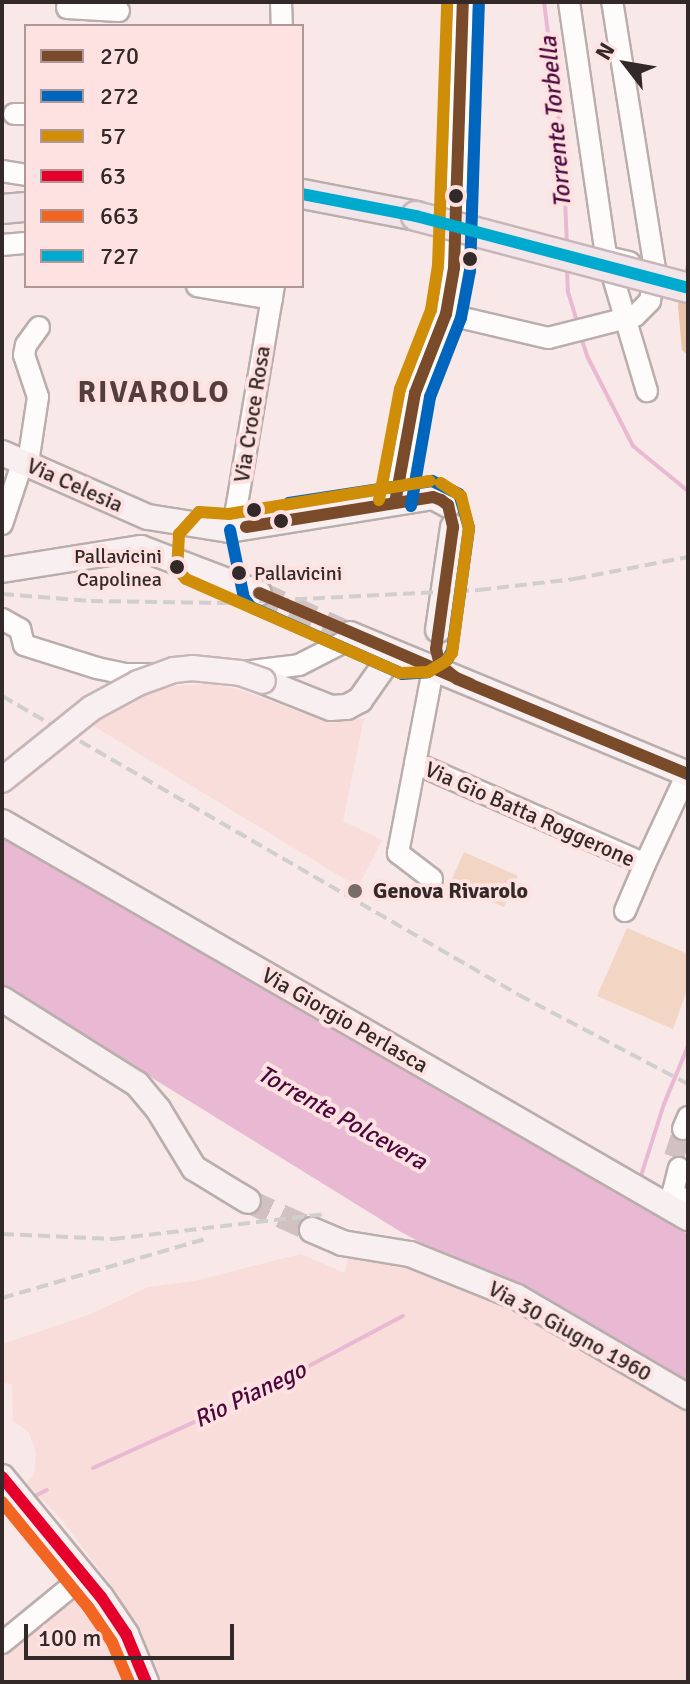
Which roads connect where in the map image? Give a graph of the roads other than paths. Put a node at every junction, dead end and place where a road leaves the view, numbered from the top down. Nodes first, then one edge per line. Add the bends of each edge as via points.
1 (281, 2) edge
2 (463, 2) edge
3 (569, 2) edge
4 (612, 2) edge
5 (67, 8) dead end
6 (119, 13) edge
7 (282, 24) edge
8 (2, 171) edge
9 (24, 175) edge
10 (313, 196) edge
11 (24, 207) edge
12 (2, 209) edge
13 (24, 243) edge
14 (2, 245) edge
15 (607, 257) junction
16 (655, 269) junction
17 (222, 288) edge
18 (688, 288) edge
19 (273, 292) edge
20 (446, 314) junction
21 (622, 322) junction
22 (39, 327) dead end
23 (647, 391) dead end
24 (18, 459) edge
25 (395, 503) junction
26 (151, 518) junction
27 (2, 524) edge
28 (205, 527) junction
29 (246, 527) junction
30 (146, 549) junction
31 (192, 564) junction
32 (2, 570) edge
33 (259, 593) tunnel mouth
34 (2, 619) edge
35 (353, 635) joint
36 (436, 650) junction
37 (399, 656) junction
38 (415, 763) junction
39 (688, 774) edge
40 (2, 780) edge
41 (2, 808) edge
42 (2, 822) edge
43 (645, 864) junction
44 (432, 879) dead end
45 (625, 911) dead end
46 (2, 999) edge
47 (438, 1075) junction
48 (680, 1162) tunnel mouth
49 (248, 1201) tunnel mouth
50 (688, 1203) edge
51 (688, 1218) edge
52 (312, 1230) tunnel mouth
53 (688, 1397) edge
54 (15, 1497) edge
55 (85, 1575) junction
56 (2, 1643) edge
57 (146, 1682) edge

1 - 7 street
2 - 20 street via 454,268
3 - 15 street
4 - 16 street
5 - 6 street
8 - 9 street
10 - 18 highway, bridge via 416,216
11 - 12 highway
13 - 14 street
15 - 16 street
15 - 21 street
16 - 21 street via 644,311
17 - 19 street, Via Croce Rosa
19 - 29 street, Via Croce Rosa via 236,510
20 - 21 street via 536,338
20 - 25 street via 415,393
21 - 23 street
22 - 24 street via 24,355 38,397
24 - 26 main road, Via Celesia
24 - 27 street
25 - 29 main road, Via Celesia
25 - 36 main road, Via Celesia via 433,497 450,516
26 - 28 main road, Via Celesia
26 - 30 main road via 159,534
28 - 29 main road, Via Celesia
28 - 31 main road via 194,540
30 - 31 main road
30 - 32 main road
31 - 33 main road
34 - 35 street via 20,629 24,645 125,674 264,671 299,665
35 - 37 main road
36 - 37 main road via 424,657
36 - 38 street
36 - 39 main road via 440,665 457,679
37 - 40 main road, bridge via 360,700 331,708 240,673 174,670 92,708
38 - 43 street, Via Gio Batta Roggerone
38 - 44 street via 398,853
39 - 43 street, Via Gio Batta Roggerone
41 - 47 main road via 384,1025
42 - 47 main road, Via Giorgio Perlasca
43 - 45 street, Via Gio Batta Roggerone
46 - 49 main road via 137,1084 194,1168
47 - 51 main road, Via Giorgio Perlasca
48 - 50 street via 673,1192
52 - 53 main road, Via 30 Giugno 1960 via 342,1243 410,1254 517,1297
54 - 55 main road
55 - 56 street
55 - 57 main road via 126,1634

